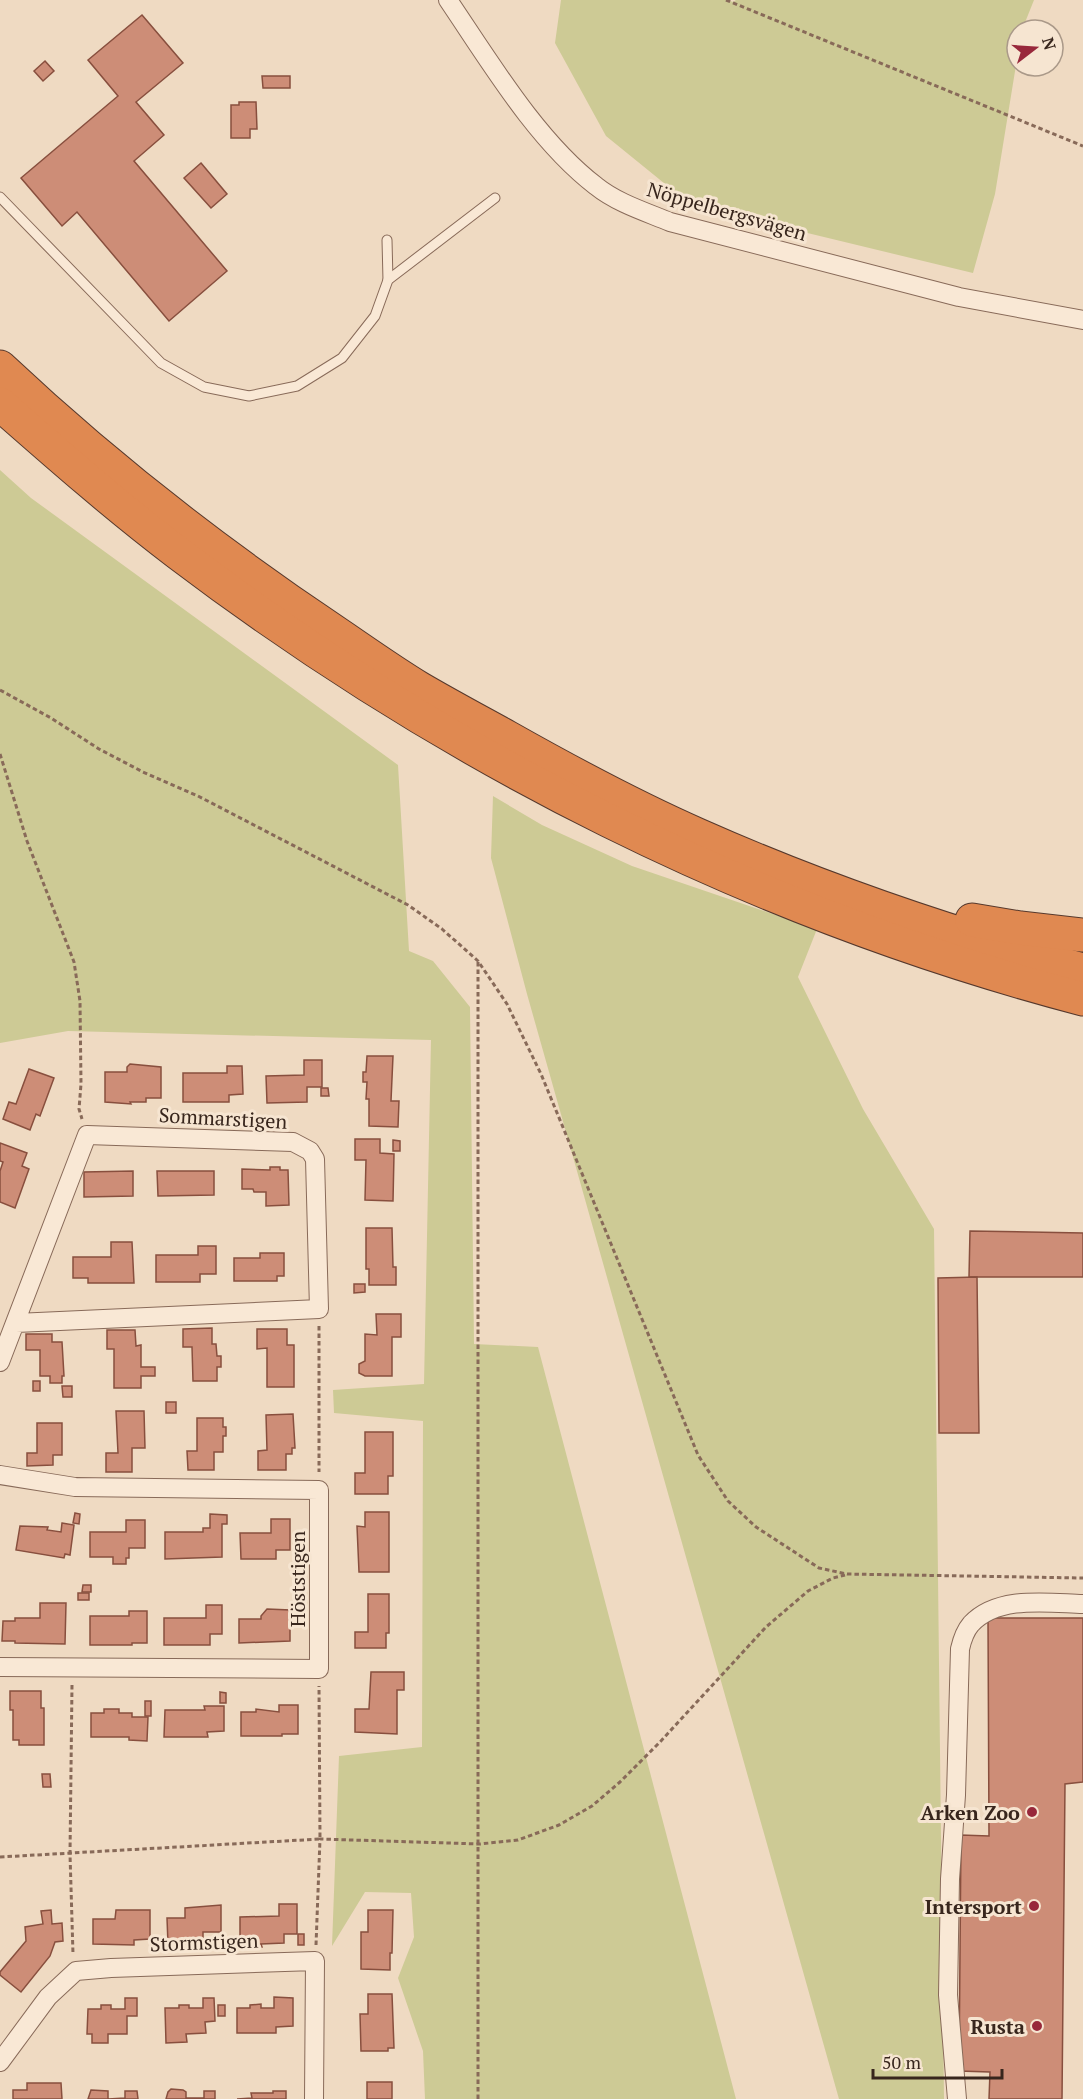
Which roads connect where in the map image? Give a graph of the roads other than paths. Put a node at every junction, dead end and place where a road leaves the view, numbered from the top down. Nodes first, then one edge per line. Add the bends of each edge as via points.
1 (448, 0) edge
2 (0, 197) edge
3 (495, 198) dead end
4 (387, 240) dead end
5 (388, 280) junction
6 (1083, 320) edge
7 (0, 367) edge
8 (0, 404) edge
9 (829, 889) junction
10 (1083, 935) edge
11 (1083, 970) edge
12 (1083, 999) edge
13 (16, 1323) junction
14 (0, 1362) edge
15 (0, 1475) edge
16 (1083, 1604) edge
17 (0, 1667) edge
18 (0, 2062) edge
19 (314, 2099) edge
20 (957, 2099) edge

1 - 6 street, Nöppelbergsvägen via 507,87 562,156 597,188 633,207 670,222 959,297
2 - 5 lane via 161,363 204,387 249,396 297,386 342,358 375,316
3 - 5 lane
4 - 5 lane
7 - 9 highway via 87,446 191,529 289,602 417,687 634,805
8 - 12 highway via 178,553 337,666 524,778 729,878 817,913 912,947
9 - 10 highway via 989,924
9 - 11 highway via 958,934
13 - 13 street, Sommarstigen via 319,1309 315,1159 310,1151 293,1142 87,1135
13 - 14 street
15 - 17 street, Höststigen via 75,1487 319,1490 319,1669
16 - 20 street via 1029,1603 997,1609 971,1624 960,1649 948,1995
18 - 19 street, Stormstigen via 48,1997 76,1971 315,1961

